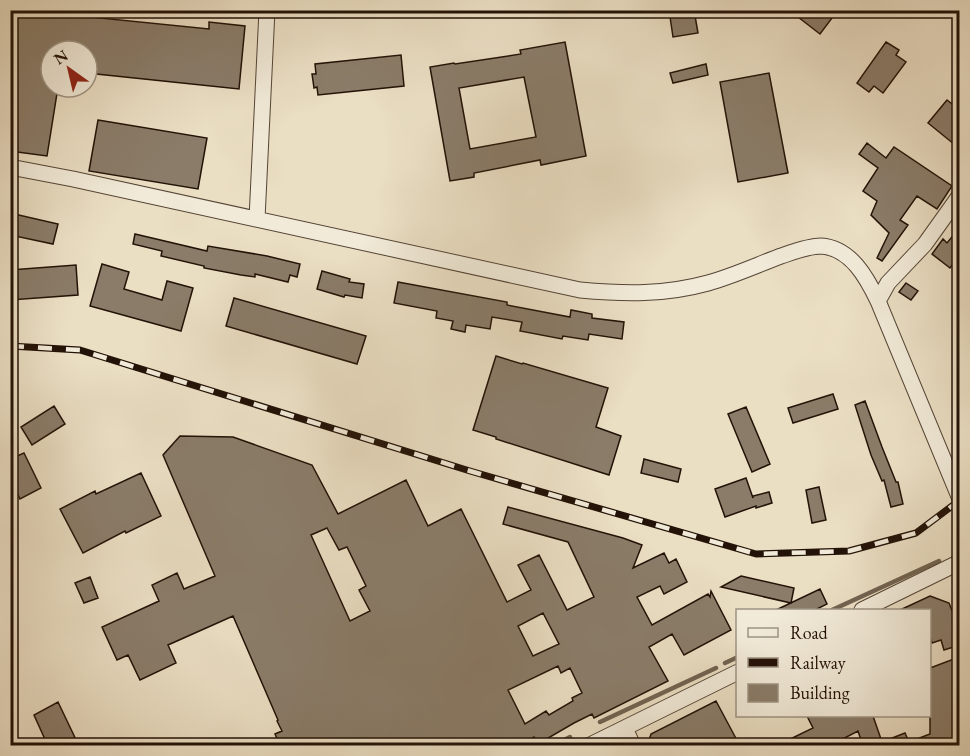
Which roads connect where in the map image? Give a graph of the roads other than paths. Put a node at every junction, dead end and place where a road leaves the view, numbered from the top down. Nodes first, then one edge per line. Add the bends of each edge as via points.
1 (267, 10) edge
2 (10, 167) edge
3 (960, 195) edge
4 (257, 219) junction
5 (878, 301) junction
6 (960, 499) edge
7 (960, 562) edge
8 (864, 609) edge
9 (736, 673) edge
10 (625, 728) junction
11 (588, 746) edge
12 (633, 746) edge

1 - 4 street
2 - 4 street
3 - 5 street via 925,244 888,283
4 - 5 street via 580,290 620,294 663,292 707,283 821,246 837,250 853,261 866,276
5 - 6 street
7 - 8 street
9 - 10 street
10 - 11 street
10 - 12 street

